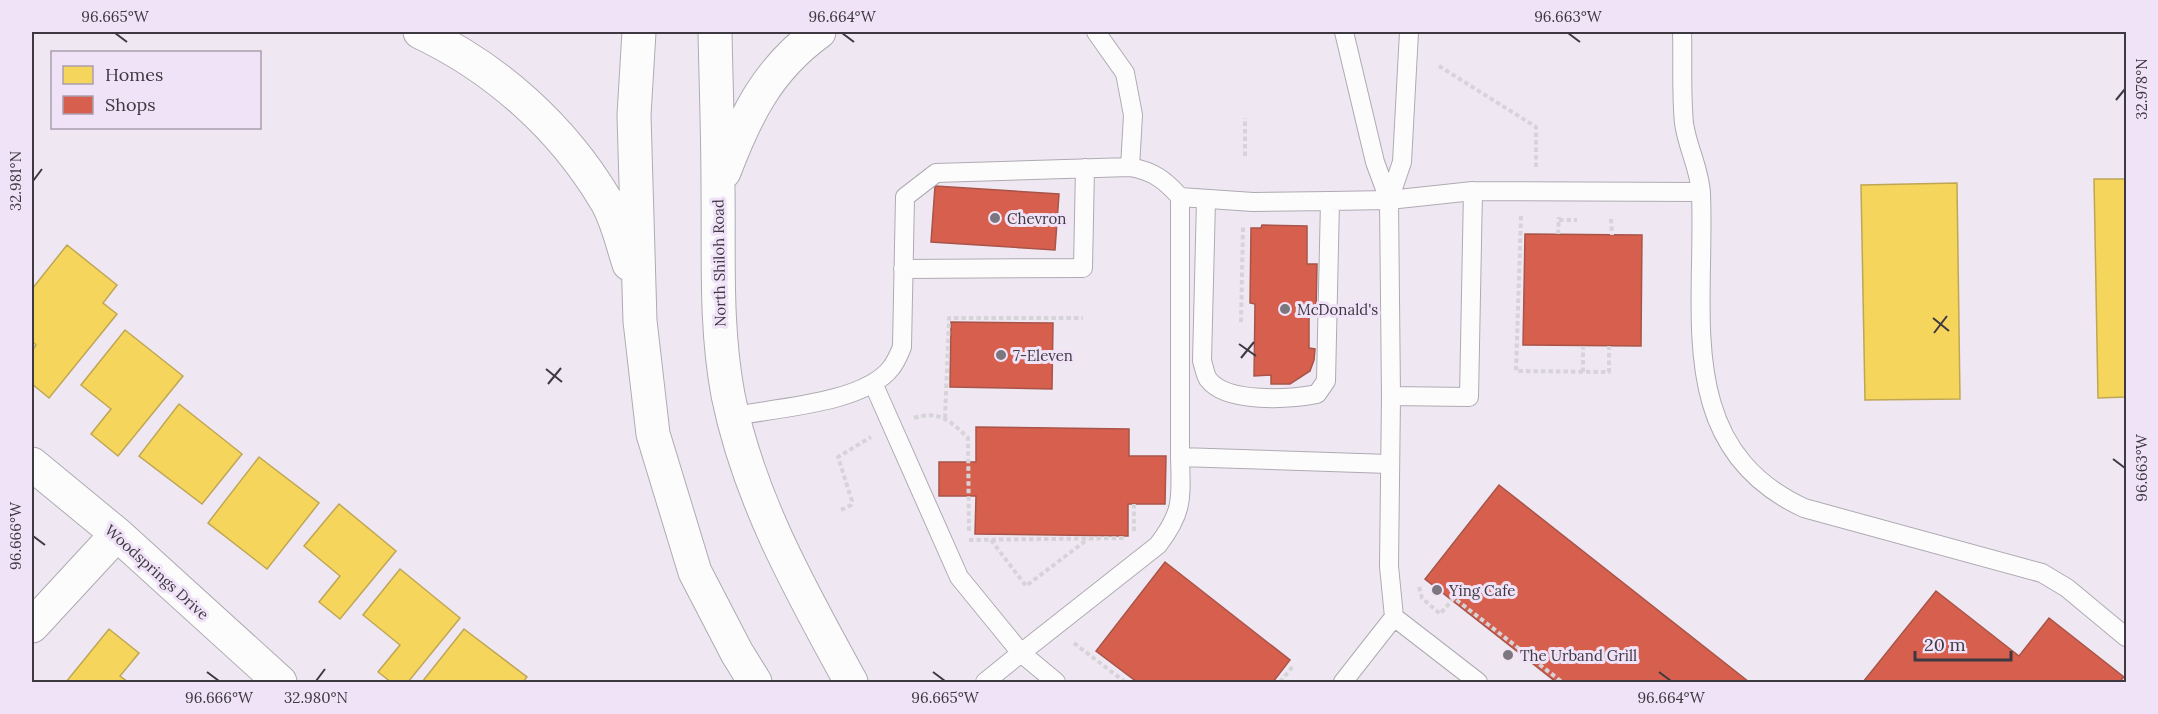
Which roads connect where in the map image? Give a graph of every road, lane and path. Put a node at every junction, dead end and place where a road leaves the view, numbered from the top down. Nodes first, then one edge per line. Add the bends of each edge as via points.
1 (420, 32) edge
2 (639, 32) edge
3 (716, 32) edge
4 (819, 32) edge
5 (1096, 32) edge
6 (1344, 32) edge
7 (1409, 32) edge
8 (1682, 32) edge
9 (1439, 66) dead end
10 (1245, 118) dead end
11 (1245, 156) dead end
12 (1130, 167) junction
13 (1085, 168) junction
14 (1536, 172) dead end
15 (718, 187) junction
16 (1473, 191) junction
17 (1701, 192) junction
18 (1180, 197) junction
19 (1206, 200) junction
20 (1389, 200) junction
21 (1330, 201) junction
22 (1528, 212) dead end
23 (1548, 213) dead end
24 (1243, 219) dead end
25 (1581, 219) dead end
26 (1602, 219) dead end
27 (1559, 220) junction
28 (1558, 234) dead end
29 (1612, 235) dead end
30 (903, 269) junction
31 (639, 294) junction
32 (1083, 318) dead end
33 (1241, 322) dead end
34 (1583, 346) dead end
35 (1609, 346) dead end
36 (1583, 372) junction
37 (873, 383) junction
38 (1391, 396) junction
39 (734, 416) junction
40 (913, 418) dead end
41 (945, 418) junction
42 (876, 434) dead end
43 (1180, 457) junction
44 (32, 464) edge
45 (1389, 464) junction
46 (1134, 504) dead end
47 (840, 510) dead end
48 (117, 534) junction
49 (1088, 539) junction
50 (990, 540) junction
51 (1416, 576) dead end
52 (1394, 617) junction
53 (32, 626) edge
54 (2127, 637) edge
55 (1066, 646) dead end
56 (1021, 653) junction
57 (1293, 666) dead end
58 (280, 682) edge
59 (755, 682) edge
60 (851, 682) edge
61 (985, 682) edge
62 (1056, 682) edge
63 (1125, 682) edge
64 (1280, 682) edge
65 (1343, 682) edge
66 (1478, 682) edge
67 (1562, 682) edge

1 - 31 main road via 452,47 522,97 565,144 606,200
2 - 31 main road via 634,115
3 - 15 main road, North Shiloh Road
4 - 15 main road via 799,46 770,77 740,129
5 - 12 lane via 1125,73 1133,116
6 - 20 lane via 1374,162
7 - 20 lane via 1402,162
8 - 17 lane via 1684,123
9 - 14 path via 1536,127
10 - 11 path
12 - 13 lane
12 - 18 lane via 1148,170 1167,182
13 - 30 lane via 936,173 905,197
13 - 30 lane via 1083,268
15 - 39 main road, North Shiloh Road via 716,280 720,337
16 - 17 lane
16 - 20 lane
16 - 38 lane via 1469,397
17 - 54 lane via 1703,369 1715,422 1757,480 1777,496 1830,517 2042,573 2067,588
18 - 19 lane
18 - 43 lane
19 - 21 lane
19 - 21 lane via 1202,361 1209,380 1221,389 1246,397 1317,394 1326,381
20 - 21 lane
20 - 38 lane
22 - 36 path via 1521,212 1516,370
23 - 27 path via 1560,213
24 - 33 path
25 - 27 path
26 - 29 path via 1613,219
27 - 28 path
30 - 37 lane via 902,347 891,368
31 - 59 main road via 653,434 676,515 695,572
32 - 41 path via 949,318
34 - 36 path
35 - 36 path via 1610,372
37 - 39 lane via 845,395
37 - 56 lane via 959,577
38 - 45 lane
39 - 60 main road, North Shiloh Road via 744,457 765,512 796,582
40 - 41 path via 929,413
41 - 50 path via 968,438 969,540
42 - 47 path via 838,457 852,501
43 - 45 lane
43 - 56 lane via 1181,503 1172,527 1158,545
44 - 48 main road, Woodsprings Drive
45 - 52 lane via 1389,566
46 - 49 path via 1131,538
48 - 53 main road
48 - 58 main road, Woodsprings Drive
49 - 50 path
49 - 50 path via 1026,586
51 - 67 path via 1422,598 1440,614 1454,598
52 - 65 lane
52 - 66 lane
55 - 63 path via 1072,641
56 - 61 lane
56 - 62 lane
57 - 64 path

